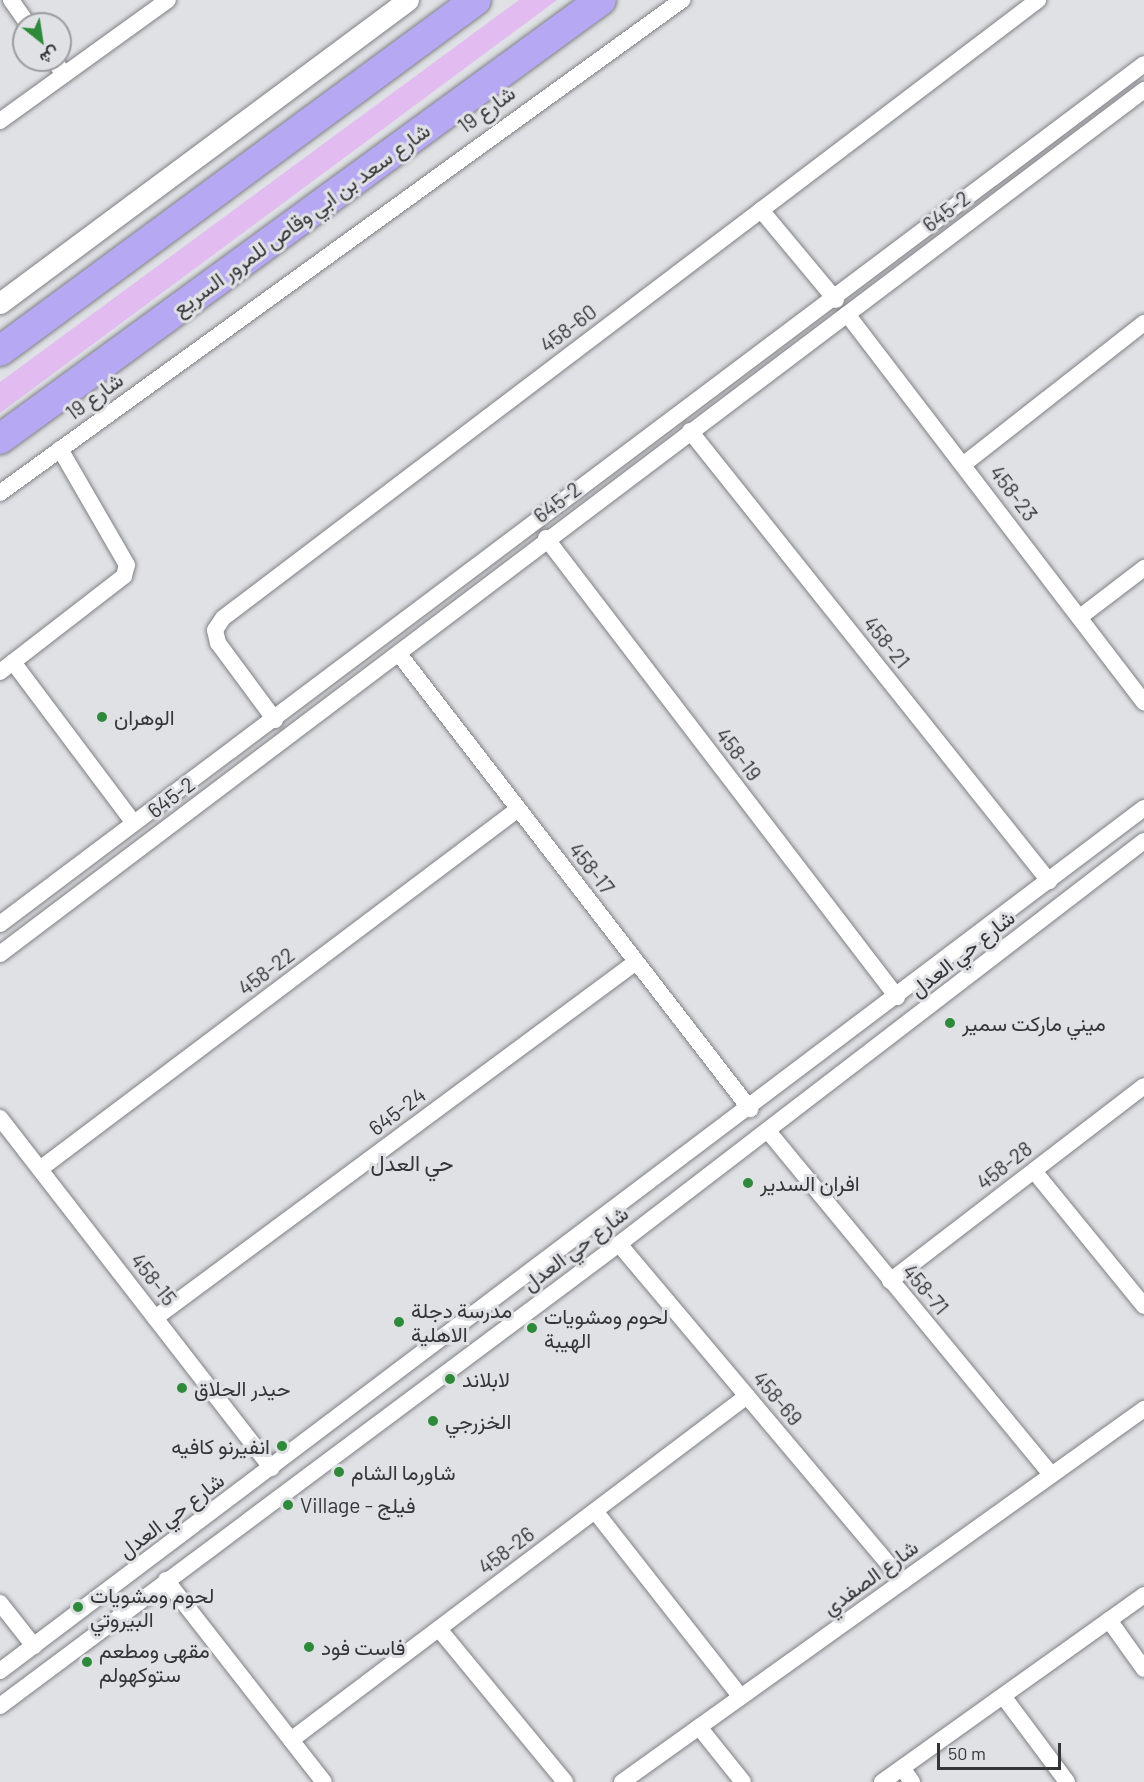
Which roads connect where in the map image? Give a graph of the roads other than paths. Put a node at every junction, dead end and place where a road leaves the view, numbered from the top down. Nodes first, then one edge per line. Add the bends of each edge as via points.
1 (168, 0) edge
2 (408, 0) edge
3 (476, 0) edge
4 (682, 0) edge
5 (1038, 0) edge
6 (599, 2) edge
7 (1144, 64) edge
8 (62, 72) edge
9 (64, 75) junction
10 (1144, 90) edge
11 (0, 121) edge
12 (760, 210) junction
13 (836, 300) junction
14 (0, 303) edge
15 (847, 314) junction
16 (1144, 323) edge
17 (0, 351) edge
18 (690, 431) junction
19 (0, 439) edge
20 (60, 449) junction
21 (625, 455) junction
22 (964, 465) junction
23 (637, 469) junction
24 (0, 493) edge
25 (546, 538) junction
26 (1144, 568) edge
27 (1080, 617) junction
28 (399, 654) junction
29 (6, 667) edge
30 (1144, 702) edge
31 (275, 720) junction
32 (1144, 808) edge
33 (518, 809) junction
34 (134, 823) junction
35 (1144, 841) edge
36 (1050, 881) junction
37 (0, 924) edge
38 (0, 954) edge
39 (636, 962) junction
40 (897, 997) junction
41 (1144, 1086) edge
42 (750, 1110) junction
43 (0, 1118) edge
44 (768, 1131) junction
45 (40, 1169) junction
46 (1034, 1171) junction
47 (619, 1244) junction
48 (890, 1281) junction
49 (1144, 1306) edge
50 (156, 1318) junction
51 (747, 1396) junction
52 (363, 1399) junction
53 (1144, 1408) edge
54 (380, 1420) junction
55 (271, 1468) junction
56 (1051, 1474) junction
57 (595, 1511) junction
58 (166, 1580) junction
59 (903, 1581) junction
60 (1144, 1595) edge
61 (0, 1603) edge
62 (1109, 1620) junction
63 (439, 1629) junction
64 (34, 1646) junction
65 (1144, 1669) edge
66 (0, 1671) edge
67 (1003, 1696) junction
68 (741, 1697) junction
69 (0, 1706) edge
70 (699, 1727) junction
71 (291, 1740) junction
72 (902, 1768) junction
73 (324, 1782) edge
74 (565, 1782) edge
75 (622, 1782) edge
76 (743, 1782) edge
77 (882, 1782) edge
78 (912, 1782) edge
79 (1067, 1782) edge

1 - 9 street
2 - 14 street
3 - 17 highway
4 - 20 street, شارع 19
5 - 12 street, 458-60
6 - 19 highway, شارع سعد بن ابي وقاص للمرور السريع
7 - 13 street, 645-2
8 - 9 street
9 - 11 street
10 - 15 street, 645-2
12 - 13 street
12 - 31 street, 458-60 via 223,618 215,630 218,643
13 - 21 street, 645-2
15 - 18 street, 645-2
15 - 22 street, 458-23
16 - 22 street
18 - 23 street, 645-2
18 - 36 street, 458-21
20 - 24 street, شارع 19
20 - 29 street via 125,554 124,576
21 - 23 street
21 - 31 street, 645-2
22 - 27 street, 458-23
23 - 25 street, 645-2
25 - 28 street, 645-2
25 - 40 street, 458-19
26 - 27 street
27 - 30 street, 458-23
28 - 33 street, 458-17
28 - 38 street, 645-2
29 - 34 street
31 - 34 street, 645-2
32 - 36 street, شارع حي العدل
33 - 39 street, 458-17
33 - 45 street, 458-22
34 - 37 street, 645-2
35 - 44 street, شارع حي العدل
36 - 40 street, شارع حي العدل
39 - 42 street, 458-17
39 - 50 street, 645-24
40 - 42 street, شارع حي العدل
41 - 46 street, 458-28
42 - 52 street, شارع حي العدل
43 - 45 street, 458-15
44 - 47 street, شارع حي العدل
44 - 48 street, 458-71
45 - 50 street, 458-15
46 - 48 street, 458-28
46 - 49 street
47 - 51 street, 458-69
47 - 54 street, شارع حي العدل
48 - 56 street, 458-71
50 - 55 street, 458-15
51 - 57 street, 458-26
51 - 59 street, 458-69
52 - 54 street
52 - 55 street, شارع حي العدل
53 - 56 street, شارع الصفدي
54 - 58 street, شارع حي العدل
55 - 64 street, شارع حي العدل
56 - 59 street, شارع الصفدي
57 - 63 street, 458-26
57 - 68 street
58 - 69 street, شارع حي العدل
58 - 71 street
59 - 68 street, شارع الصفدي
60 - 62 street
61 - 64 street
62 - 65 street
62 - 67 street
63 - 71 street, 458-26
63 - 74 street
64 - 66 street, شارع حي العدل
67 - 72 street
67 - 79 street
68 - 70 street, شارع الصفدي
70 - 75 street, شارع الصفدي
70 - 76 street
71 - 73 street
72 - 77 street
72 - 78 street

